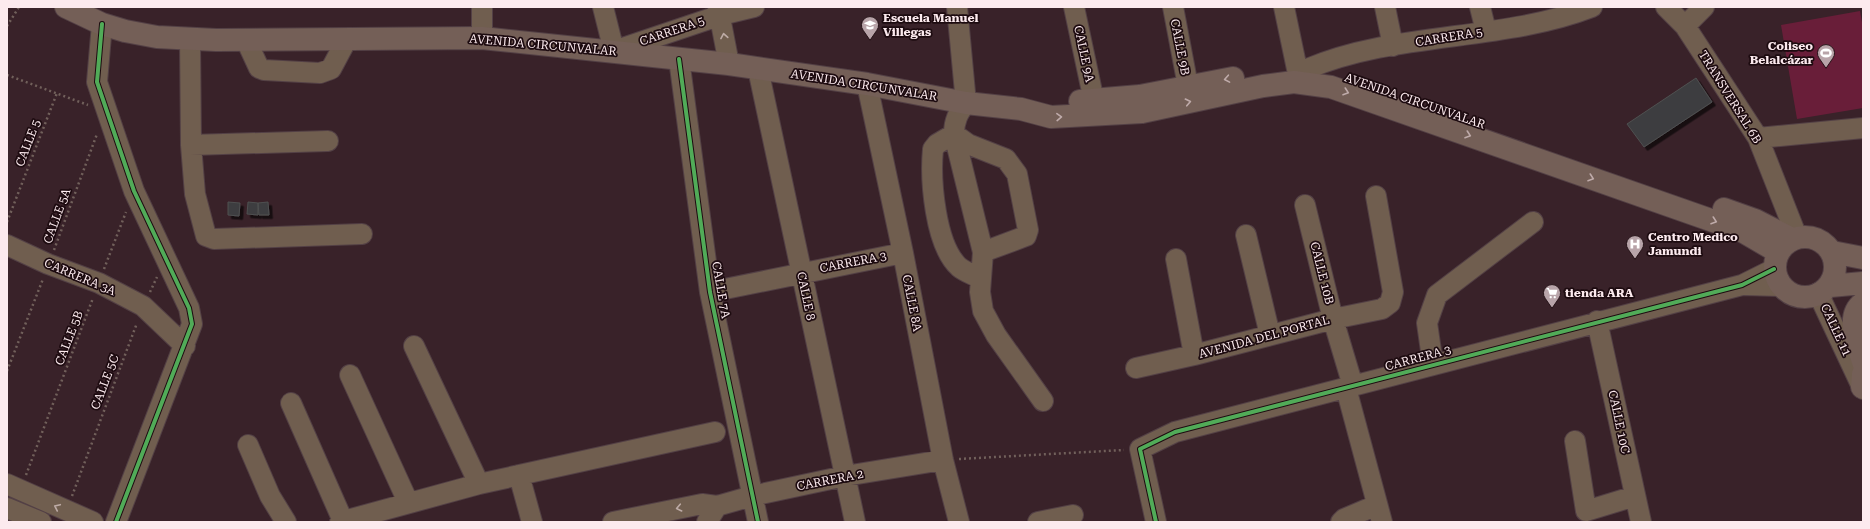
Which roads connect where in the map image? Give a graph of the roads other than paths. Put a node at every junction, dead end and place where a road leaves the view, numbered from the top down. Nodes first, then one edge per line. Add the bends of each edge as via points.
1 (66, 7) edge
2 (482, 7) edge
3 (603, 7) edge
4 (754, 7) edge
5 (957, 7) edge
6 (1074, 7) edge
7 (1173, 7) edge
8 (1284, 7) edge
9 (1384, 7) edge
10 (1480, 7) edge
11 (1592, 7) edge
12 (1666, 7) edge
13 (1704, 7) edge
14 (719, 11) edge
15 (102, 24) junction
16 (1685, 26) junction
17 (1486, 31) junction
18 (482, 38) junction
19 (190, 39) junction
20 (347, 39) junction
21 (246, 40) junction
22 (1393, 46) junction
23 (614, 51) junction
24 (679, 59) junction
25 (729, 64) junction
26 (758, 69) junction
27 (1302, 69) junction
28 (867, 84) junction
29 (1188, 86) junction
30 (1094, 101) junction
31 (966, 103) junction
32 (1022, 109) junction
33 (1863, 128) edge
34 (954, 134) junction
35 (1758, 138) junction
36 (328, 141) dead end
37 (191, 145) junction
38 (1376, 196) dead end
39 (1305, 206) dead end
40 (1533, 222) dead end
41 (362, 234) dead end
42 (1246, 235) dead end
43 (7, 245) edge
44 (983, 252) junction
45 (1832, 252) junction
46 (903, 253) junction
47 (1784, 257) junction
48 (1863, 258) edge
49 (1176, 259) dead end
50 (801, 273) junction
51 (981, 279) junction
52 (1863, 283) edge
53 (1824, 289) junction
54 (710, 292) junction
55 (1863, 303) edge
56 (1333, 318) junction
57 (1597, 321) junction
58 (1270, 334) junction
59 (185, 346) junction
60 (414, 346) dead end
61 (1194, 355) junction
62 (1863, 362) edge
63 (1433, 365) junction
64 (1136, 368) dead end
65 (350, 376) dead end
66 (1863, 384) edge
67 (1350, 387) junction
68 (1043, 401) dead end
69 (291, 403) dead end
70 (715, 432) dead end
71 (1575, 441) dead end
72 (248, 445) dead end
73 (943, 460) junction
74 (519, 475) junction
75 (845, 476) junction
76 (479, 484) junction
77 (14, 487) edge
78 (752, 496) junction
79 (1635, 496) junction
80 (408, 502) junction
81 (717, 506) junction
82 (7, 508) edge
83 (1379, 514) edge
84 (1073, 515) dead end
85 (41, 522) edge
86 (93, 522) edge
87 (116, 522) edge
88 (286, 522) edge
89 (342, 522) edge
90 (532, 522) edge
91 (613, 522) edge
92 (706, 522) edge
93 (758, 522) edge
94 (855, 522) edge
95 (959, 522) edge
96 (1038, 522) edge
97 (1156, 522) edge
98 (1341, 522) edge
99 (1641, 522) edge

1 - 15 main road, AVENIDA CIRCUNVALAR
2 - 18 street
3 - 23 street
4 - 14 street, CARRERA 5
5 - 31 street
6 - 30 street, CALLE 9A
7 - 29 street, CALLE 9B
8 - 27 street
9 - 22 street
10 - 17 street
11 - 17 street, CARRERA 5 via 1540,22
12 - 16 street
13 - 16 street
14 - 23 street, CARRERA 5
25 -> 14 street
15 - 19 main road, AVENIDA CIRCUNVALAR via 125,32
15 - 59 street via 97,82 105,112 134,191 189,308 192,324
16 - 35 street, TRANSVERSAL 6B
17 - 22 street, CARRERA 5
18 - 20 main road, AVENIDA CIRCUNVALAR
18 - 23 main road, AVENIDA CIRCUNVALAR
19 - 21 main road, AVENIDA CIRCUNVALAR
19 - 37 street
20 - 21 main road, AVENIDA CIRCUNVALAR
20 - 21 street via 331,69 320,73 259,68
22 - 27 street, CARRERA 5 via 1332,58
23 - 24 main road, AVENIDA CIRCUNVALAR
24 - 25 main road, AVENIDA CIRCUNVALAR
24 - 54 street, CALLE 7A
25 - 26 main road, AVENIDA CIRCUNVALAR
26 - 28 main road, AVENIDA CIRCUNVALAR
26 - 50 street, CALLE 8
27 -> 29 main road, AVENIDA CIRCUNVALAR
27 - 47 main road, AVENIDA CIRCUNVALAR via 1339,75 1366,83 1755,220
28 - 31 main road, AVENIDA CIRCUNVALAR
28 - 46 street, CALLE 8A
29 - 30 main road, AVENIDA CIRCUNVALAR via 1140,96
30 - 32 main road, AVENIDA CIRCUNVALAR via 1046,102
31 - 32 main road, AVENIDA CIRCUNVALAR
31 - 34 street via 954,123
32 -> 47 main road, AVENIDA CIRCUNVALAR via 1051,117 1091,116 1142,112 1263,86 1294,82 1331,87 1742,231
33 - 35 street
34 - 44 street
34 - 44 street via 968,144 1006,159 1016,174 1028,230 1026,236
34 - 51 street via 933,149 932,186 948,252 960,267
35 - 47 street, TRANSVERSAL 6B
36 - 37 street
37 - 41 street via 195,194 206,236 214,239
38 - 56 street, AVENIDA DEL PORTAL via 1393,292 1390,303 1382,309
39 - 56 street, CALLE 10B
40 - 63 street via 1437,295 1427,324
42 - 58 street
43 - 59 street, CARRERA 3A via 99,283 143,306
44 - 51 street
45 - 47 main road via 1826,244 1808,236
45 - 48 main road
45 - 53 main road via 1836,263 1835,275
46 - 50 street, CARRERA 3
46 - 73 street, CALLE 8A
47 - 53 main road via 1791,294 1802,296
47 - 57 street, CARRERA 3 via 1742,285
49 - 61 street
50 - 54 street, CARRERA 3
50 - 75 street, CALLE 8
51 - 68 street via 983,311 996,335
52 - 53 main road
53 - 66 street, CALLE 11
54 - 78 street, CALLE 7A
55 - 62 main road via 1856,311 1853,322
56 - 58 street, AVENIDA DEL PORTAL
56 - 67 street, CALLE 10B
57 - 63 street, CARRERA 3
57 - 79 street, CALLE 10C
58 - 61 street, AVENIDA DEL PORTAL
59 - 87 street
60 - 76 street
61 - 64 street, AVENIDA DEL PORTAL
63 - 67 street, CARRERA 3
65 - 80 street
67 - 83 street, CALLE 10B
67 - 97 street, CARRERA 3 via 1175,432 1140,449
69 - 89 street
70 - 74 street
71 - 79 street via 1586,511
72 - 88 street via 270,496
73 - 75 street, CARRERA 2
73 - 95 street, CALLE 8A
74 - 76 street
74 - 90 street
75 - 78 street, CARRERA 2
75 - 94 street, CALLE 8
76 - 80 street
86 -> 77 street
78 - 81 street, CARRERA 2
78 - 93 street, CALLE 7A
79 - 99 street, CALLE 10C
80 - 89 street
81 -> 91 street, CARRERA 2 via 702,504
81 - 92 street
82 - 85 street
83 - 98 street via 1344,519
84 - 96 street

